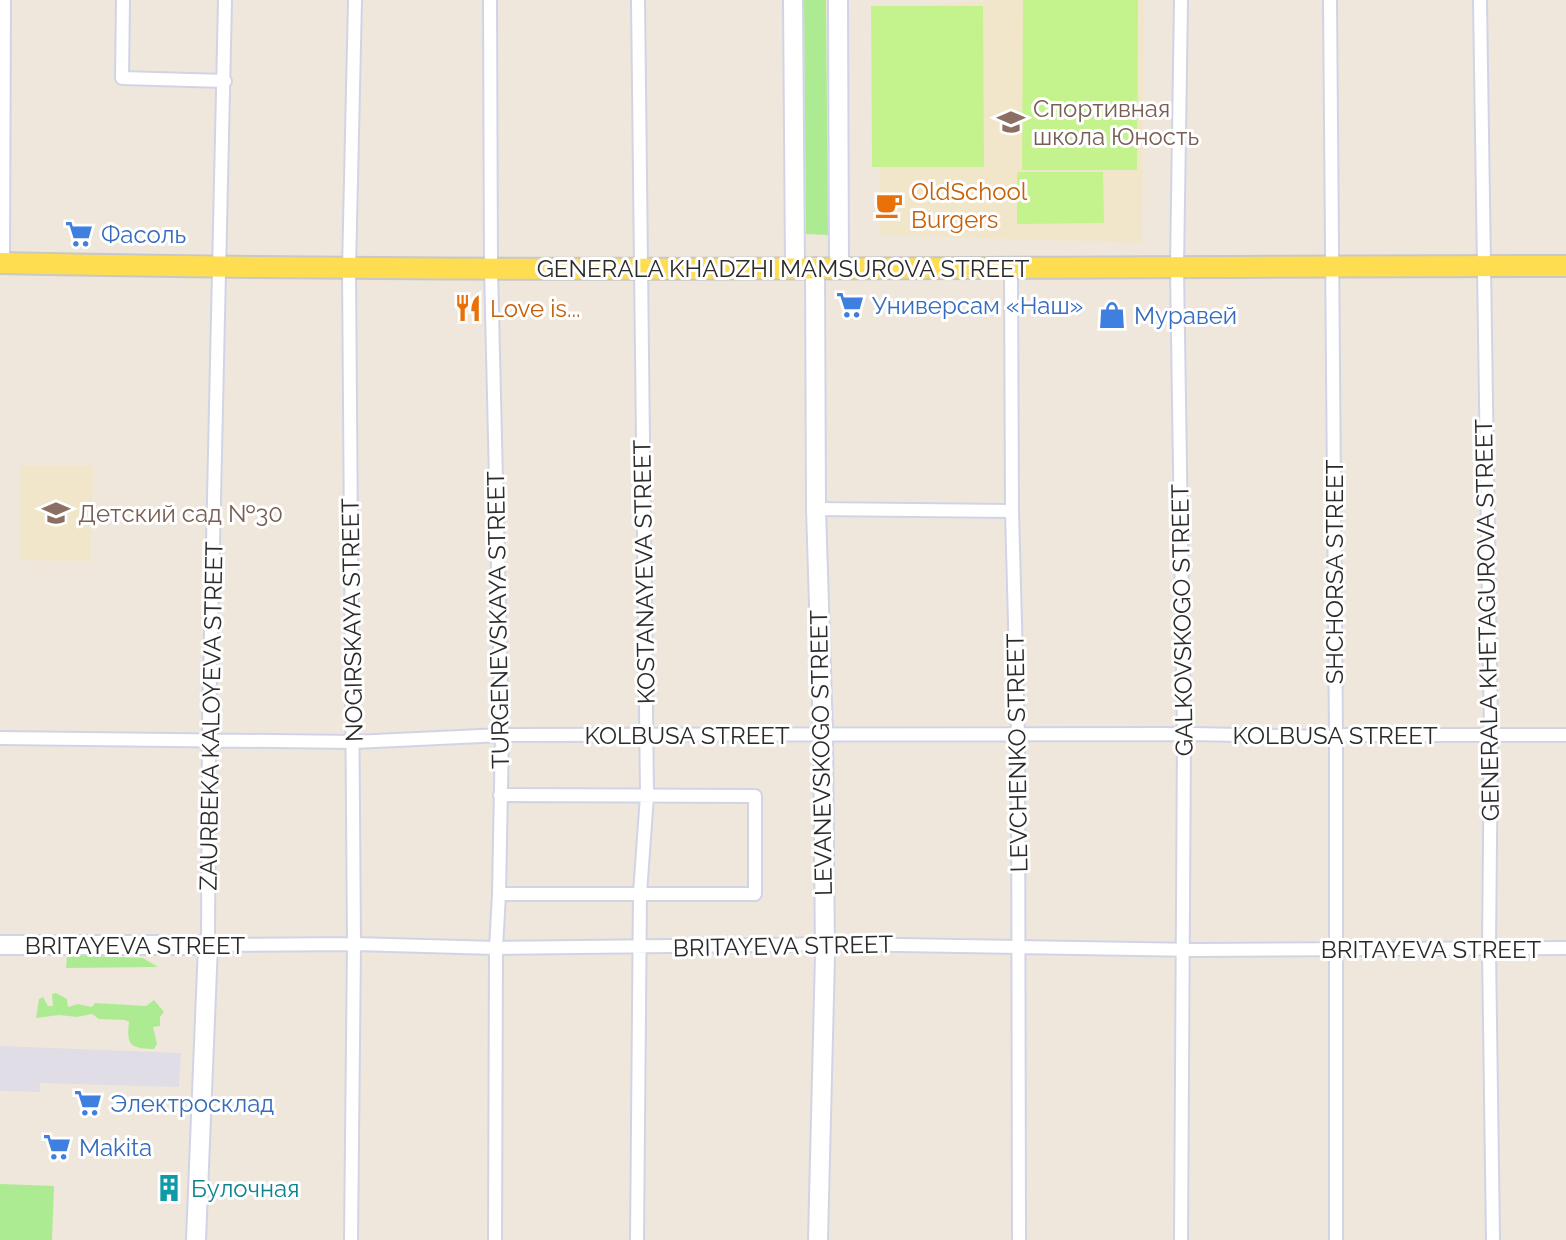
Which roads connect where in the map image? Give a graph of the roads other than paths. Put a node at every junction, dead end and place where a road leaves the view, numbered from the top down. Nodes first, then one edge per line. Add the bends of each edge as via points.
1 (1, 0) edge
2 (123, 0) edge
3 (225, 0) edge
4 (355, 0) edge
5 (490, 0) edge
6 (638, 0) edge
7 (793, 0) edge
8 (838, 0) edge
9 (1181, 0) edge
10 (1330, 0) edge
11 (1480, 0) edge
12 (225, 81) junction
13 (0, 260) edge
14 (839, 266) junction
15 (1332, 266) junction
16 (1482, 266) junction
17 (1566, 266) edge
18 (805, 267) junction
19 (1011, 267) junction
20 (219, 268) junction
21 (1177, 268) junction
22 (349, 269) junction
23 (491, 269) junction
24 (640, 269) junction
25 (816, 509) junction
26 (1012, 511) junction
27 (823, 734) junction
28 (1491, 734) junction
29 (502, 735) junction
30 (1184, 735) junction
31 (1566, 735) edge
32 (1018, 736) junction
33 (1336, 736) junction
34 (646, 737) junction
35 (0, 738) edge
36 (209, 739) junction
37 (354, 742) junction
38 (500, 795) junction
39 (647, 796) junction
40 (640, 893) junction
41 (499, 894) junction
42 (354, 944) junction
43 (824, 944) junction
44 (0, 945) edge
45 (208, 945) junction
46 (1018, 946) junction
47 (641, 947) junction
48 (496, 948) junction
49 (1566, 948) edge
50 (1183, 949) junction
51 (1336, 949) junction
52 (1489, 949) junction
53 (196, 1240) edge
54 (351, 1240) edge
55 (495, 1240) edge
56 (637, 1240) edge
57 (818, 1240) edge
58 (1019, 1240) edge
59 (1181, 1240) edge
60 (1336, 1240) edge
61 (1493, 1240) edge

1 - 13 street
2 - 12 street via 122,78
3 - 12 street, ZAURBEKA KALOYEVA STREET
4 - 22 street, NOGIRSKAYA STREET
5 - 23 street, TURGENEVSKAYA STREET
6 - 24 street, KOSTANAYEVA STREET
7 - 18 street, LEVANEVSKOGO STREET
8 - 14 street
9 - 21 street, GALKOVSKOGO STREET
10 - 15 street, SHCHORSA STREET
11 - 16 street, GENERALA KHETAGUROVA STREET
12 - 20 street, ZAURBEKA KALOYEVA STREET
13 - 20 main road, GENERALA KHADZHI MAMSUROVA STREET
14 - 18 main road, GENERALA KHADZHI MAMSUROVA STREET
14 - 19 main road, GENERALA KHADZHI MAMSUROVA STREET
15 - 16 main road, GENERALA KHADZHI MAMSUROVA STREET
15 - 21 main road, GENERALA KHADZHI MAMSUROVA STREET
15 - 33 street, SHCHORSA STREET
16 - 17 main road, GENERALA KHADZHI MAMSUROVA STREET
16 - 28 street, GENERALA KHETAGUROVA STREET
18 - 24 main road, GENERALA KHADZHI MAMSUROVA STREET
18 - 25 street, LEVANEVSKOGO STREET
19 - 21 main road, GENERALA KHADZHI MAMSUROVA STREET
19 - 26 street, LEVCHENKO STREET
20 - 22 main road, GENERALA KHADZHI MAMSUROVA STREET
20 - 36 street, ZAURBEKA KALOYEVA STREET
21 - 30 street, GALKOVSKOGO STREET
22 - 23 main road, GENERALA KHADZHI MAMSUROVA STREET
22 - 37 street, NOGIRSKAYA STREET
23 - 24 main road, GENERALA KHADZHI MAMSUROVA STREET
23 - 29 street, TURGENEVSKAYA STREET
24 - 34 street, KOSTANAYEVA STREET
25 - 26 street
25 - 27 street, LEVANEVSKOGO STREET
26 - 32 street, LEVCHENKO STREET
27 - 32 street, KOLBUSA STREET
27 - 34 street, KOLBUSA STREET
27 - 43 street, LEVANEVSKOGO STREET
28 - 31 street, KOLBUSA STREET
28 - 33 street, KOLBUSA STREET
28 - 52 street, GENERALA KHETAGUROVA STREET
29 - 34 street, KOLBUSA STREET
29 - 37 street, KOLBUSA STREET
29 - 38 street, TURGENEVSKAYA STREET
30 - 32 street, KOLBUSA STREET
30 - 33 street, KOLBUSA STREET
30 - 50 street, GALKOVSKOGO STREET
32 - 46 street, LEVCHENKO STREET
33 - 51 street, SHCHORSA STREET
34 - 39 street, KOSTANAYEVA STREET
35 - 36 street, KOLBUSA STREET
36 - 37 street, KOLBUSA STREET
36 - 45 street, ZAURBEKA KALOYEVA STREET
37 - 42 street, NOGIRSKAYA STREET
38 - 39 street
38 - 41 street, TURGENEVSKAYA STREET
39 - 40 street, KOSTANAYEVA STREET
39 - 40 street via 755,796 755,894
40 - 41 street
40 - 47 street, KOSTANAYEVA STREET
41 - 48 street, TURGENEVSKAYA STREET
42 - 45 street, BRITAYEVA STREET
42 - 48 street, BRITAYEVA STREET
42 - 54 street, NOGIRSKAYA STREET
43 - 46 street, BRITAYEVA STREET
43 - 47 street, BRITAYEVA STREET
43 - 57 street, LEVANEVSKOGO STREET
44 - 45 street, BRITAYEVA STREET
45 - 53 street, ZAURBEKA KALOYEVA STREET
46 - 50 street, BRITAYEVA STREET
46 - 58 street, LEVCHENKO STREET
47 - 48 street, BRITAYEVA STREET
47 - 56 street, KOSTANAYEVA STREET
48 - 55 street, TURGENEVSKAYA STREET
49 - 52 street, BRITAYEVA STREET
50 - 51 street, BRITAYEVA STREET
50 - 59 street, GALKOVSKOGO STREET
51 - 52 street, BRITAYEVA STREET
51 - 60 street, SHCHORSA STREET
52 - 61 street, GENERALA KHETAGUROVA STREET

